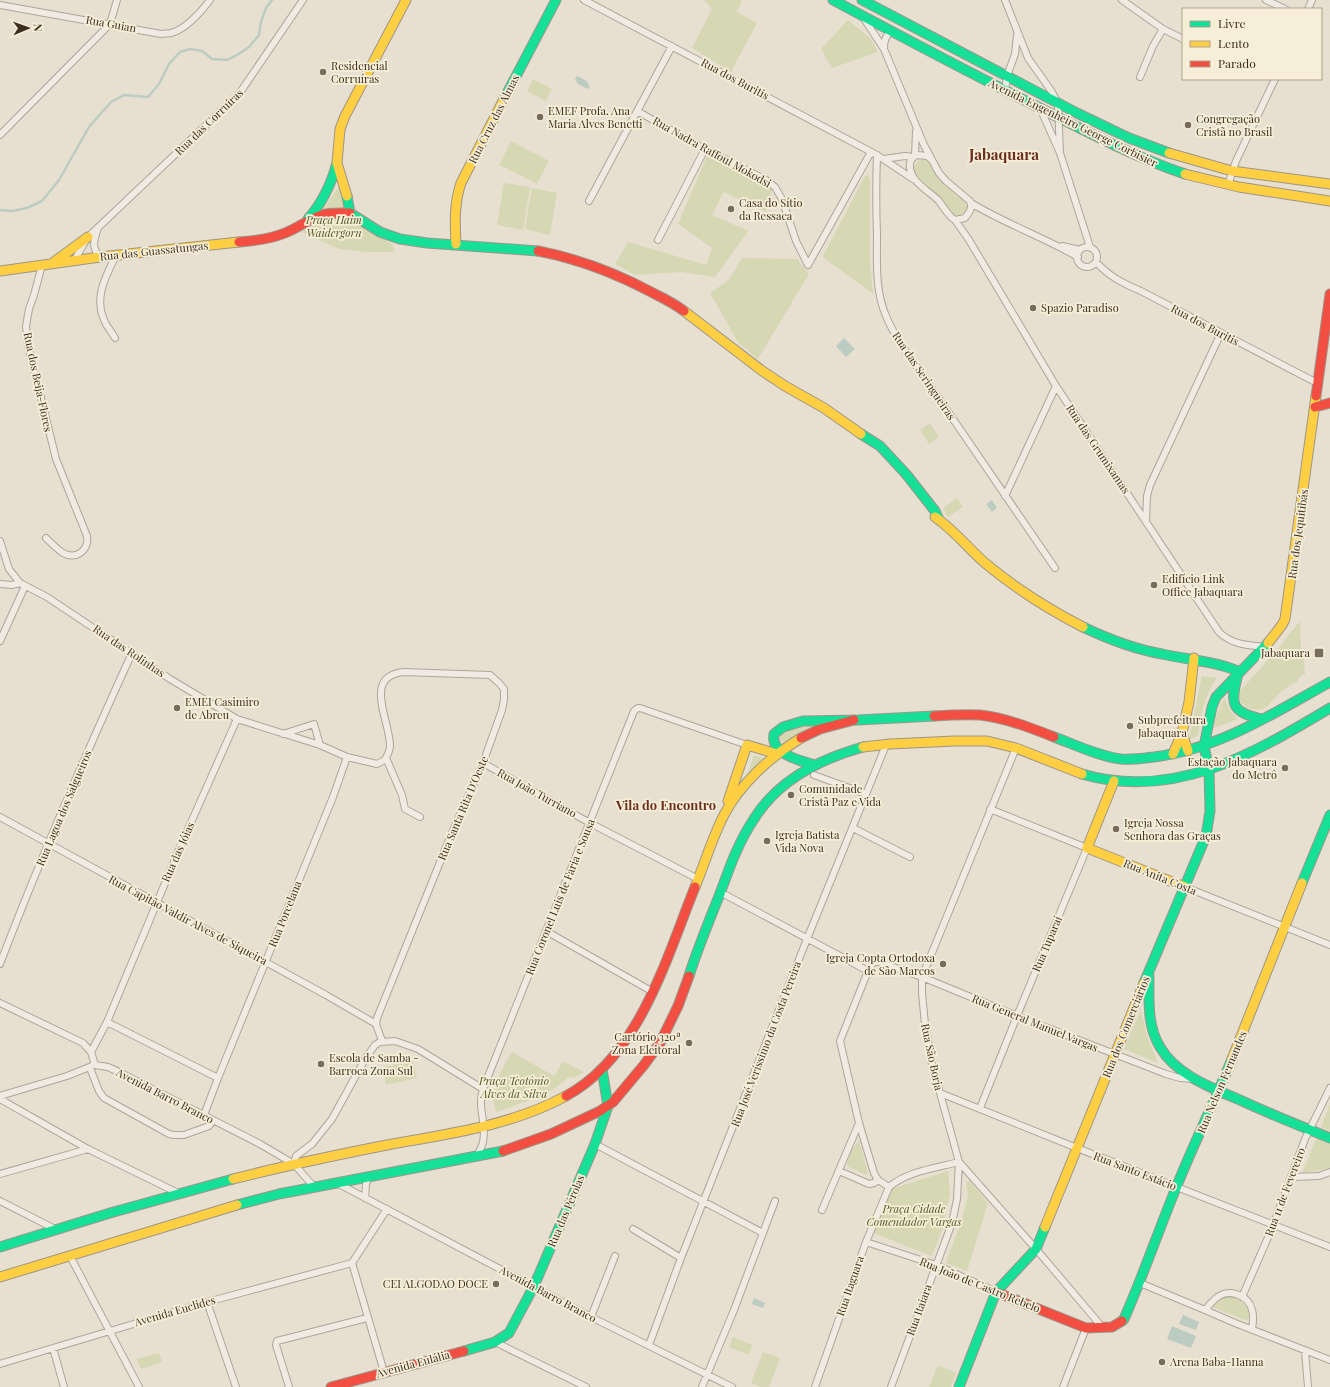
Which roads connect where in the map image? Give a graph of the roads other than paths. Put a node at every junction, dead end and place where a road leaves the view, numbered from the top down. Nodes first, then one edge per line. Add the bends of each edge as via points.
1 (117, 0) edge
2 (210, 0) edge
3 (303, 0) edge
4 (406, 0) edge
5 (556, 0) edge
6 (584, 0) edge
7 (832, 0) edge
8 (862, 0) edge
9 (1005, 0) edge
10 (1122, 0) edge
11 (1266, 0) edge
12 (870, 2) edge
13 (0, 5) edge
14 (1282, 8) edge
15 (862, 16) junction
16 (110, 24) junction
17 (1163, 29) junction
18 (892, 31) junction
19 (1017, 31) junction
20 (1182, 38) edge
21 (672, 46) junction
22 (884, 49) junction
23 (1014, 57) junction
24 (1028, 58) junction
25 (1007, 76) junction
26 (1140, 76) dead end
27 (1275, 80) edge
28 (1005, 91) junction
29 (1058, 104) junction
30 (1040, 108) junction
31 (637, 111) junction
32 (1059, 118) junction
33 (916, 126) junction
34 (3, 128) edge
35 (0, 135) edge
36 (704, 149) junction
37 (871, 152) junction
38 (1060, 153) junction
39 (877, 155) junction
40 (914, 157) junction
41 (884, 159) junction
42 (932, 160) junction
43 (338, 163) junction
44 (1232, 172) junction
45 (913, 179) junction
46 (1330, 184) edge
47 (1228, 185) junction
48 (589, 201) dead end
49 (1330, 201) edge
50 (971, 207) junction
51 (350, 213) junction
52 (955, 220) junction
53 (305, 222) junction
54 (98, 228) junction
55 (88, 237) junction
56 (658, 240) dead end
57 (456, 244) junction
58 (1055, 244) junction
59 (1090, 247) junction
60 (1080, 250) junction
61 (116, 255) junction
62 (100, 257) junction
63 (1078, 257) junction
64 (74, 261) junction
65 (1096, 262) junction
66 (51, 264) junction
67 (42, 265) junction
68 (0, 271) edge
69 (1330, 294) edge
70 (1221, 333) junction
71 (116, 338) dead end
72 (1317, 383) junction
73 (1056, 386) junction
74 (1330, 403) edge
75 (1315, 408) junction
76 (1005, 496) junction
77 (1146, 522) junction
78 (46, 538) dead end
79 (0, 541) edge
80 (1055, 568) dead end
81 (0, 584) edge
82 (22, 585) junction
83 (0, 641) edge
84 (1265, 648) junction
85 (132, 653) junction
86 (1194, 658) junction
87 (1239, 673) junction
88 (1330, 682) edge
89 (1330, 708) edge
90 (237, 719) junction
91 (1262, 719) junction
92 (854, 720) junction
93 (1182, 733) junction
94 (282, 734) junction
95 (320, 745) junction
96 (747, 745) junction
97 (886, 745) junction
98 (1204, 746) junction
99 (1016, 748) junction
100 (1188, 750) junction
101 (779, 752) junction
102 (1172, 754) junction
103 (347, 757) junction
104 (386, 758) junction
105 (483, 762) junction
106 (815, 770) junction
107 (1208, 770) junction
108 (1114, 781) junction
109 (866, 794) junction
110 (990, 809) junction
111 (724, 815) junction
112 (1330, 815) edge
113 (0, 817) edge
114 (420, 817) dead end
115 (590, 823) junction
116 (852, 828) junction
117 (48, 844) junction
118 (1087, 848) junction
119 (910, 857) dead end
120 (698, 878) junction
121 (1185, 887) junction
122 (720, 892) junction
123 (156, 902) junction
124 (1284, 926) junction
125 (546, 931) junction
126 (807, 939) junction
127 (1330, 945) edge
128 (265, 961) junction
129 (0, 964) edge
130 (868, 971) junction
131 (1149, 971) junction
132 (922, 977) junction
133 (653, 992) junction
134 (0, 1003) edge
135 (1017, 1016) junction
136 (107, 1022) junction
137 (376, 1024) junction
138 (382, 1041) junction
139 (91, 1052) junction
140 (1116, 1054) junction
141 (92, 1066) junction
142 (602, 1069) junction
143 (218, 1078) junction
144 (1196, 1079) junction
145 (1330, 1088) edge
146 (483, 1090) junction
147 (1219, 1091) junction
148 (940, 1093) junction
149 (0, 1096) edge
150 (0, 1099) edge
151 (608, 1106) junction
152 (980, 1108) junction
153 (204, 1115) junction
154 (213, 1120) junction
155 (859, 1123) junction
156 (484, 1126) junction
157 (1310, 1130) junction
158 (1330, 1138) edge
159 (595, 1144) junction
160 (1077, 1148) junction
161 (88, 1149) junction
162 (476, 1157) junction
163 (959, 1162) junction
164 (294, 1164) junction
165 (839, 1171) junction
166 (1330, 1172) edge
167 (0, 1174) edge
168 (370, 1176) junction
169 (1292, 1177) junction
170 (878, 1180) junction
171 (336, 1183) junction
172 (314, 1187) junction
173 (889, 1187) junction
174 (1176, 1187) junction
175 (179, 1194) junction
176 (365, 1198) junction
177 (0, 1201) edge
178 (774, 1201) dead end
179 (704, 1202) junction
180 (386, 1209) junction
181 (822, 1210) dead end
182 (1273, 1226) junction
183 (55, 1229) junction
184 (633, 1229) dead end
185 (763, 1233) junction
186 (866, 1242) junction
187 (0, 1247) edge
188 (1330, 1247) edge
189 (1036, 1249) junction
190 (70, 1256) junction
191 (615, 1256) dead end
192 (681, 1258) junction
193 (352, 1263) junction
194 (936, 1265) junction
195 (0, 1277) edge
196 (1140, 1284) junction
197 (534, 1286) junction
198 (996, 1292) junction
199 (1242, 1297) junction
200 (207, 1302) junction
201 (1205, 1310) junction
202 (591, 1317) junction
203 (367, 1318) junction
204 (1094, 1328) junction
205 (110, 1330) junction
206 (1252, 1330) junction
207 (495, 1342) junction
208 (649, 1345) junction
209 (53, 1348) junction
210 (1305, 1351) junction
211 (1330, 1360) edge
212 (0, 1364) edge
213 (384, 1372) junction
214 (708, 1375) junction
215 (64, 1387) edge
216 (139, 1387) edge
217 (236, 1387) edge
218 (289, 1387) edge
219 (331, 1387) edge
220 (586, 1387) edge
221 (702, 1387) edge
222 (732, 1387) edge
223 (815, 1387) edge
224 (890, 1387) edge
225 (959, 1387) edge
226 (1063, 1387) edge
227 (1308, 1387) edge

1 - 16 street
2 - 16 street, Rua Guian via 202,11 171,33 161,34
3 - 54 street, Rua das Corruiras via 239,94
4 - 43 street via 345,116 340,129
5 - 57 street, Rua Cruz das Almas via 461,183 454,215
6 - 21 street, Rua dos Buritis
7 - 15 street, Avenida Engenheiro George Corbisier
8 - 12 street, Avenida Engenheiro George Corbisier
9 - 19 street
10 - 17 street
11 - 14 street
12 - 25 street, Avenida Engenheiro George Corbisier
13 - 16 street, Rua Guian
15 - 18 street, Avenida Engenheiro George Corbisier
15 - 22 street
16 - 34 street
17 - 20 street
17 - 26 street
18 - 22 street via 885,38
18 - 28 street, Avenida Engenheiro George Corbisier
19 - 23 street
19 - 24 street
21 - 31 street
21 - 37 street, Rua dos Buritis
22 - 33 street
23 - 24 street
23 - 25 street
24 - 29 street
25 - 28 street
25 - 29 street, Avenida Engenheiro George Corbisier
27 - 44 street
28 - 30 street, Avenida Engenheiro George Corbisier
29 - 32 street
29 - 44 street, Avenida Engenheiro George Corbisier via 1158,150
30 - 32 street, Avenida Engenheiro George Corbisier
30 - 38 street
31 - 36 street, Rua Nadra Raffoul Mokodsi
31 - 48 street
32 - 38 street
32 - 47 street, Avenida Engenheiro George Corbisier via 1153,162 1185,174
33 - 40 street
33 - 42 street
34 - 35 street
36 - 37 street, Rua Nadra Raffoul Mokodsi via 775,187 782,198 796,241 808,264
36 - 56 street
37 - 39 street, Rua dos Buritis
38 - 59 street
39 - 41 street, Rua dos Buritis
39 - 76 street, Rua das Seringueiras via 877,281 886,317 906,352
40 - 41 street
40 - 42 street via 923,155
40 - 45 street via 910,162
41 - 45 street, Rua dos Buritis
42 - 50 street via 939,173 966,197
43 - 51 street
43 - 53 street via 327,194
44 - 46 street, Avenida Engenheiro George Corbisier
44 - 47 street
45 - 52 street, Rua dos Buritis
47 - 49 street, Avenida Engenheiro George Corbisier
50 - 52 street via 965,218
50 - 58 street
51 - 53 street via 323,214
51 - 57 street via 380,232 400,239
52 - 73 street, Rua das Grumixamas
53 - 61 street, Rua das Guassatungas via 282,234 261,240
54 - 55 street, Rua das Corruiras
54 - 62 street via 94,242 95,251
55 - 64 street, Rua das Corruiras
55 - 66 street
57 - 86 street via 559,255 598,267 637,284 679,307 767,374 824,408 873,442 876,450 904,476 935,511 939,520 1012,585 1106,638 1152,653
58 - 60 street
58 - 63 street
59 - 60 street
59 - 65 street via 1096,253
60 - 63 street
61 - 62 street, Rua das Guassatungas
61 - 71 street via 100,294 105,322
62 - 64 street, Rua das Guassatungas
63 - 65 street via 1080,263 1085,266 1091,266
64 - 66 street, Rua das Guassatungas
65 - 70 street, Rua dos Buritis via 1118,281
66 - 67 street, Rua das Guassatungas
67 - 68 street, Rua das Guassatungas
67 - 78 street, Rua dos Beija-Flores via 26,326 28,345 56,458 88,542 82,553 69,555 62,553
69 - 72 street, Rua dos Jequitibás
70 - 72 street, Rua dos Buritis
70 - 77 street via 1150,485
72 - 75 street, Rua dos Jequitibás
73 - 76 street
73 - 77 street, Rua das Grumixamas
74 - 75 street
75 - 84 street, Rua dos Jequitibás via 1286,613 1282,625
76 - 80 street, Rua das Seringueiras
77 - 84 street, Rua das Grumixamas via 1219,632 1234,642
79 - 82 street, Rua das Rolinhas via 9,569
81 - 82 street
82 - 83 street
82 - 85 street, Rua das Rolinhas via 47,597
84 - 87 street, Rua dos Jequitibás
85 - 90 street, Rua das Rolinhas
85 - 117 street, Rua Lagoa dos Salgueiros
86 - 87 street via 1222,664
86 - 93 street via 1189,702
87 - 91 street via 1233,694 1237,710 1246,716
87 - 98 street, Rua dos Jequitibás via 1216,697
88 - 91 street
89 - 107 street via 1252,752
90 - 94 street, Rua das Rolinhas
90 - 123 street, Rua das Jóias
91 - 98 street
92 - 101 street via 815,731
92 - 101 street via 815,720 783,726 773,736
92 - 102 street via 964,714 985,716 1007,720 1104,755 1126,759
93 - 100 street
93 - 102 street
94 - 95 street, Rua das Rolinhas
94 - 95 street via 314,724
95 - 103 street, Rua das Rolinhas
96 - 101 street
96 - 111 street
96 - 115 street, Rua Coronel Luis de Faria e Sousa via 638,708 634,711
97 - 99 street via 984,740
97 - 106 street via 852,750
97 - 109 street, Rua José Veríssimo da Costa Pereira
98 - 100 street
98 - 107 street, Rua dos Comerciários
99 - 108 street via 1080,773
99 - 110 street, Rua São Borja
100 - 102 street
101 - 106 street
101 - 111 street via 747,781
103 - 104 street, Rua das Rolinhas via 377,764
103 - 128 street, Rua Porcelana
104 - 105 street, Rua Santa Rita D'Oeste via 390,748 381,689 387,678 392,674 404,672 480,674 490,675 504,689 504,700
104 - 114 street via 402,795 405,809
105 - 115 street, Rua João Turriano
105 - 137 street, Rua Santa Rita D'Oeste
106 - 109 street
106 - 122 street via 798,775 778,791 758,813 738,849
107 - 108 street via 1162,781
107 - 121 street, Rua dos Comerciários via 1210,811 1206,836
108 - 118 street, Rua Tuparaí
109 - 116 street, Rua José Veríssimo da Costa Pereira
110 - 118 street, Rua Anita Costa
110 - 132 street, Rua São Borja
111 - 120 street
112 - 124 street, Rua Nelson Fernandes
113 - 117 street, Rua Capitão Valdir Alves de Siqueira
115 - 120 street, Rua João Turriano
115 - 125 street, Rua Coronel Luis de Faria e Sousa
116 - 119 street
116 - 126 street, Rua José Veríssimo da Costa Pereira
117 - 123 street, Rua Capitão Valdir Alves de Siqueira
117 - 129 street, Rua Lagoa dos Salgueiros
118 - 121 street, Rua Anita Costa
118 - 135 street, Rua Tuparaí
120 - 133 street
121 - 124 street, Rua Anita Costa
121 - 131 street, Rua dos Comerciários
122 - 126 street
122 - 151 street via 683,994 665,1031 637,1076
123 - 128 street, Rua Capitão Valdir Alves de Siqueira
123 - 136 street, Rua das Jóias
124 - 127 street, Rua Anita Costa
124 - 147 street, Rua Nelson Fernandes
125 - 133 street
125 - 146 street, Rua Coronel Luis de Faria e Sousa
126 - 130 street
126 - 179 street, Rua José Veríssimo da Costa Pereira
128 - 137 street, Rua Capitão Valdir Alves de Siqueira
128 - 143 street, Rua Porcelana
130 - 132 street, Rua General Manuel Vargas via 876,961
130 - 155 street via 840,1041
131 - 140 street, Rua dos Comerciários
131 - 144 street via 1150,1014 1154,1036 1168,1059
132 - 135 street, Rua General Manuel Vargas
132 - 148 street, Rua São Borja via 925,1024
133 - 142 street via 628,1039
134 - 139 street via 73,1037
135 - 140 street, Rua General Manuel Vargas
135 - 152 street, Rua Tuparaí
136 - 139 street, Rua das Jóias
136 - 143 street
137 - 138 street
138 - 146 street via 401,1042 418,1049
138 - 164 street via 375,1045 365,1059 332,1119 312,1144 296,1156
139 - 141 street
140 - 144 street, Rua General Manuel Vargas via 1180,1078
140 - 160 street, Rua dos Comerciários
141 - 149 street
141 - 153 street, Avenida Barro Branco via 108,1067 121,1072
141 - 154 street via 99,1091 104,1098 169,1134 184,1135 209,1126
142 - 151 street, Rua das Pérolas
142 - 156 street via 574,1092 559,1100
143 - 153 street, Rua Porcelana
144 - 147 street
145 - 157 street, Rua 11 de Fevereiro
146 - 156 street, Rua Coronel Luis de Faria e Sousa via 481,1102
147 - 157 street
147 - 174 street, Rua Nelson Fernandes
148 - 152 street, Rua Santo Estácio
148 - 163 street, Rua São Borja
150 - 161 street
151 - 159 street, Rua das Pérolas
151 - 162 street via 524,1144
152 - 160 street, Rua Santo Estácio
153 - 154 street, Avenida Barro Branco
154 - 164 street, Avenida Barro Branco
155 - 165 street
155 - 170 street
156 - 162 street, Rua Coronel Luis de Faria e Sousa via 483,1142
156 - 164 street
157 - 158 street
157 - 169 street, Rua 11 de Fevereiro
159 - 179 street
159 - 197 street, Rua das Pérolas
160 - 174 street, Rua Santo Estácio
160 - 189 street, Rua dos Comerciários
161 - 167 street
161 - 175 street
162 - 168 street
163 - 173 street via 910,1175
163 - 189 street, Rua São Borja
163 - 194 street, Rua Itaiara via 957,1199 952,1223
164 - 172 street, Avenida Barro Branco
164 - 175 street
165 - 170 street via 870,1184
165 - 181 street
166 - 169 street via 1319,1176
168 - 171 street
168 - 176 street via 366,1184
169 - 182 street, Rua 11 de Fevereiro
170 - 173 street
171 - 172 street
171 - 176 street, Avenida Barro Branco
172 - 190 street via 231,1207
173 - 186 street, Rua Itaguara
174 - 182 street, Rua Santo Estácio
174 - 196 street, Rua Nelson Fernandes
175 - 183 street
176 - 180 street, Avenida Barro Branco
177 - 183 street
178 - 185 street
179 - 185 street
179 - 192 street, Rua José Veríssimo da Costa Pereira
180 - 193 street
180 - 197 street, Avenida Barro Branco
182 - 188 street, Rua Santo Estácio
182 - 199 street, Rua 11 de Fevereiro
183 - 187 street
184 - 192 street
185 - 214 street
186 - 194 street, Rua João de Castro Rebelo
186 - 223 street, Rua Itaguara
189 - 198 street, Rua dos Comerciários
189 - 204 street, Rua São Borja
190 - 195 street
190 - 205 street
191 - 202 street
192 - 208 street, Rua José Veríssimo da Costa Pereira
193 - 200 street, Avenida Euclides
193 - 203 street
194 - 198 street, Rua João de Castro Rebelo
194 - 224 street, Rua Itaiara
196 - 201 street
196 - 204 street, Rua Nelson Fernandes via 1122,1323
197 - 202 street, Avenida Barro Branco
197 - 207 street, Rua das Pérolas via 509,1333
198 - 204 street, Rua João de Castro Rebelo
198 - 225 street
199 - 201 street via 1224,1294 1212,1301
199 - 206 street via 1253,1312
200 - 205 street, Avenida Euclides
200 - 217 street
201 - 206 street
202 - 208 street, Avenida Barro Branco
203 - 213 street
203 - 218 street via 276,1341
204 - 226 street
205 - 209 street, Avenida Euclides
205 - 216 street
206 - 210 street
207 - 213 street, Avenida Eulália
207 - 220 street
208 - 214 street, Avenida Barro Branco
209 - 212 street, Avenida Euclides
209 - 215 street
210 - 211 street
210 - 227 street
213 - 219 street, Avenida Eulália
214 - 221 street
214 - 222 street, Avenida Barro Branco

